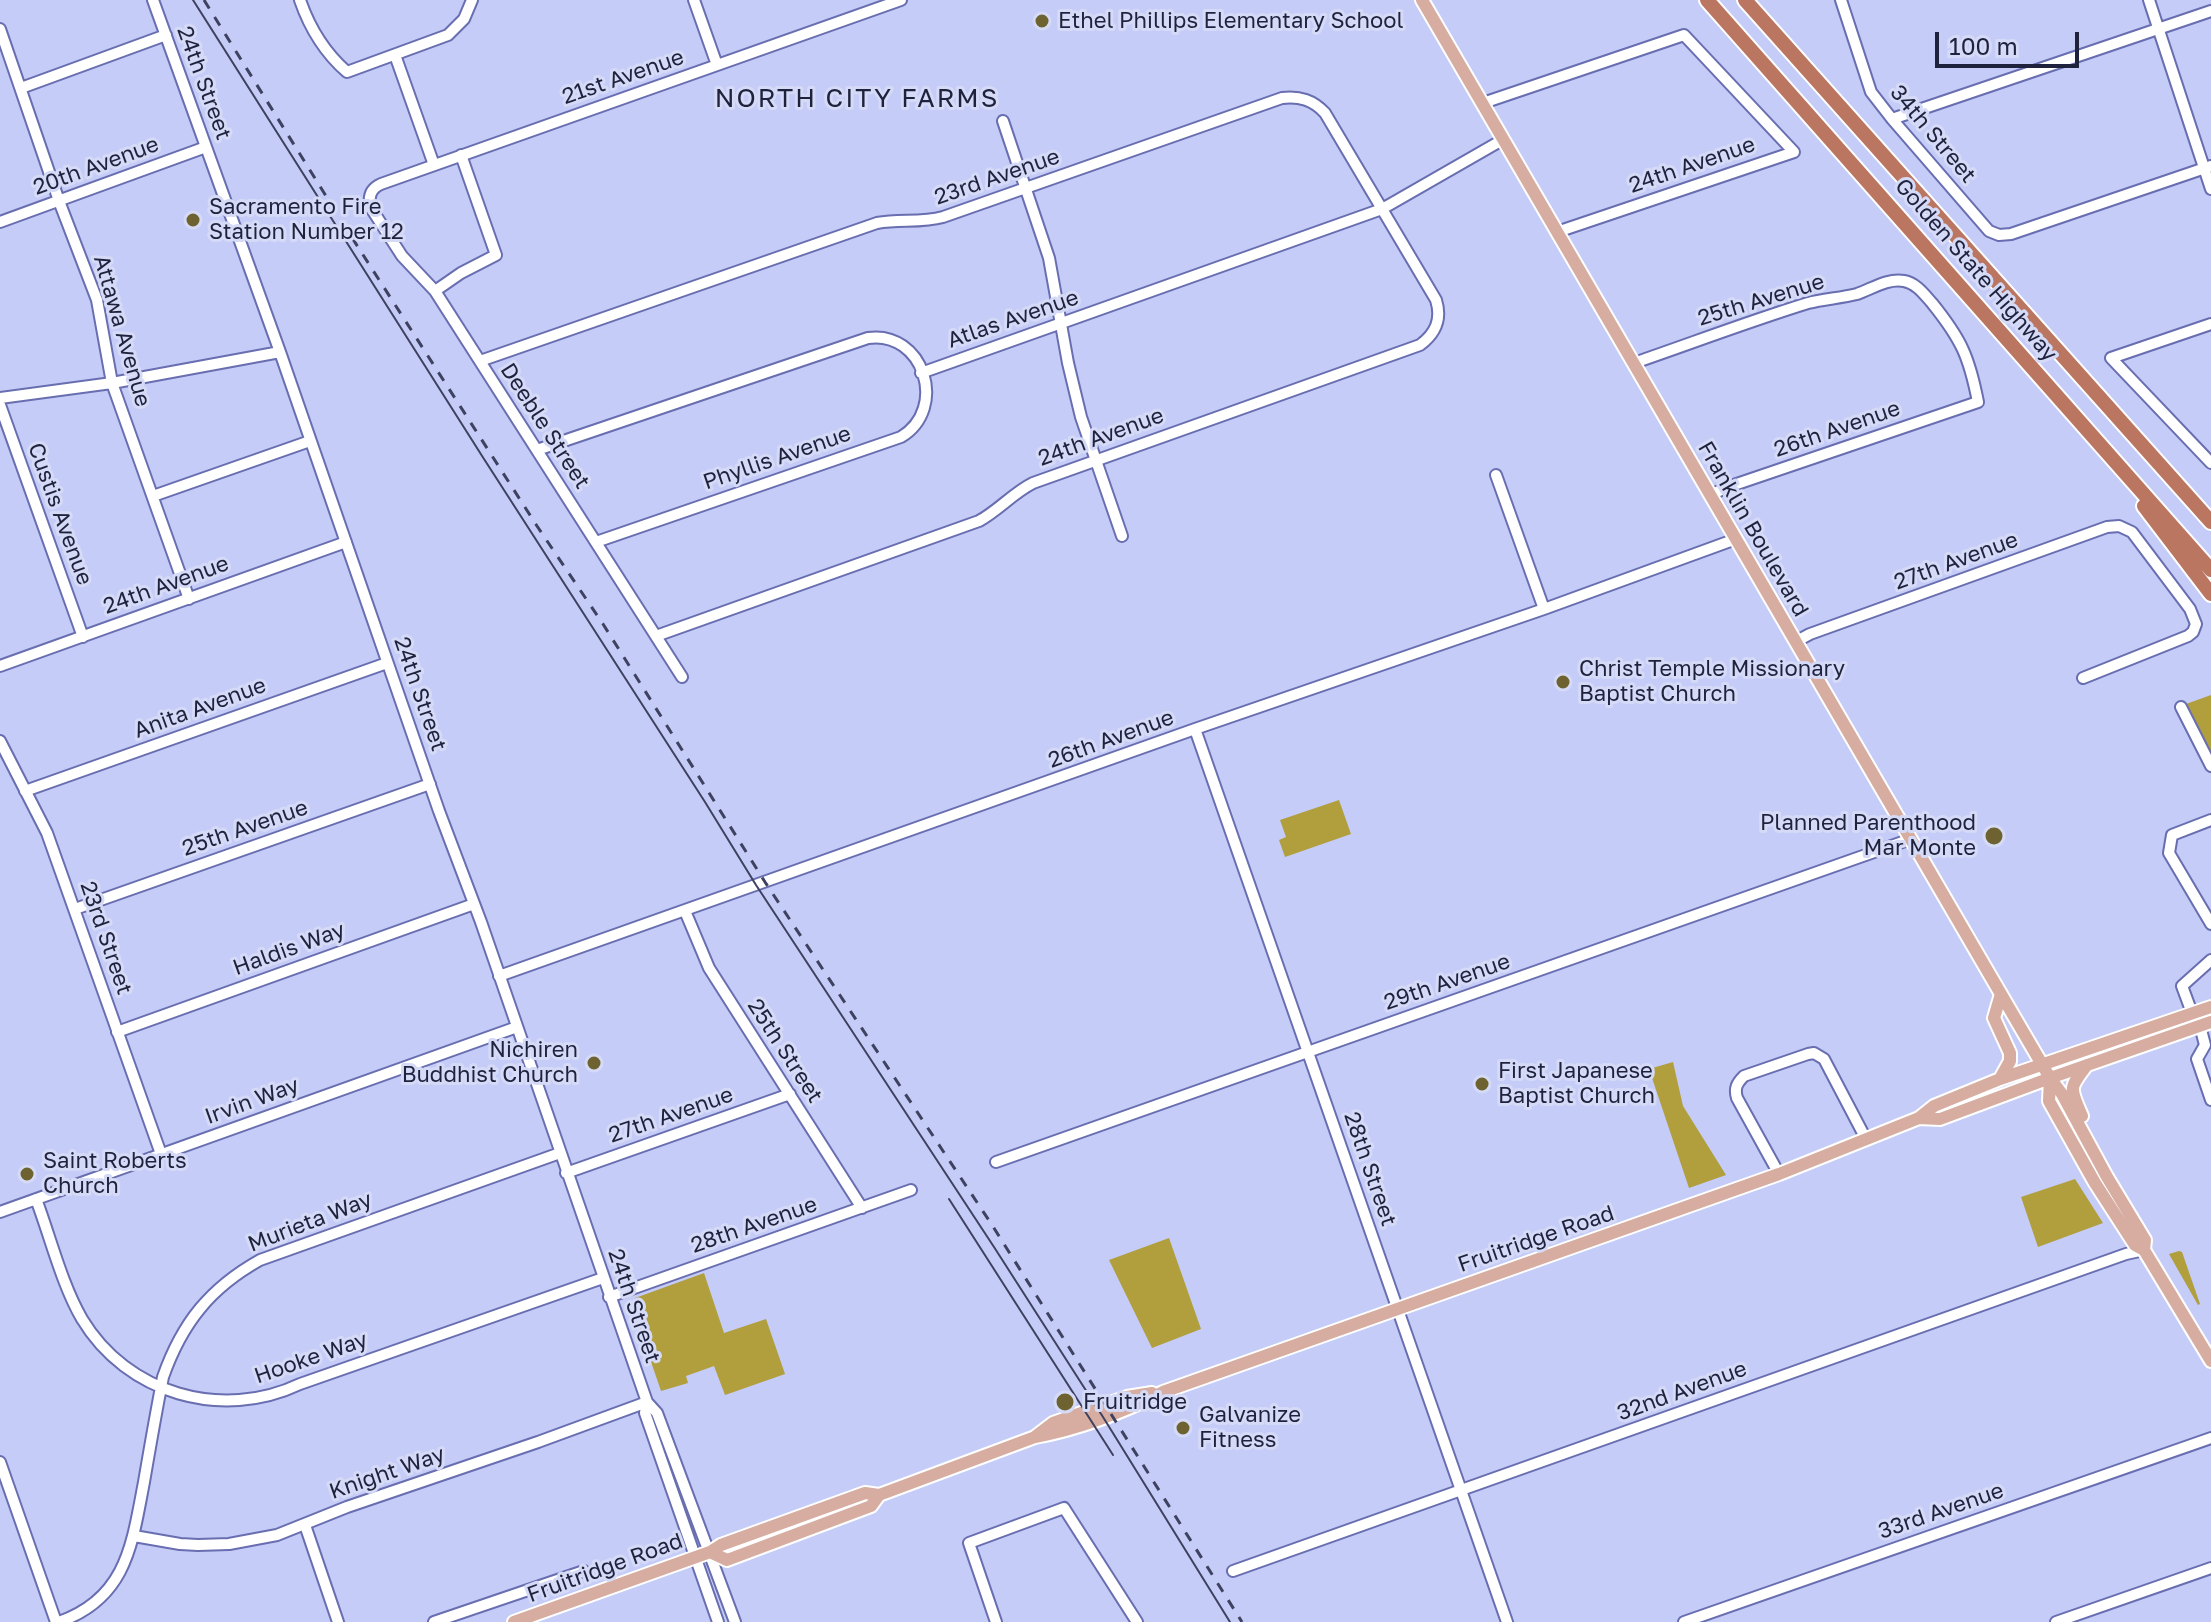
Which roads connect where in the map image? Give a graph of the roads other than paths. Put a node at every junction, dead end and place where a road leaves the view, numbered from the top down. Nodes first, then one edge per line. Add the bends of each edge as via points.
1 (153, 0) edge
2 (300, 0) edge
3 (472, 0) edge
4 (694, 0) edge
5 (901, 0) edge
6 (1422, 0) edge
7 (1707, 0) edge
8 (1745, 0) edge
9 (1841, 0) edge
10 (2149, 0) edge
11 (2211, 11) edge
12 (2158, 28) junction
13 (0, 29) edge
14 (166, 35) junction
15 (395, 55) junction
16 (717, 65) junction
17 (21, 88) junction
18 (1483, 103) junction
19 (1892, 119) junction
20 (1003, 121) dead end
21 (1504, 139) junction
22 (206, 147) junction
23 (461, 155) junction
24 (434, 165) junction
25 (2207, 167) edge
26 (1027, 188) junction
27 (2211, 189) edge
28 (59, 201) junction
29 (369, 201) joint
30 (1382, 209) junction
31 (0, 222) edge
32 (1557, 232) junction
33 (435, 291) junction
34 (1062, 323) junction
35 (2211, 324) edge
36 (280, 352) junction
37 (480, 361) junction
38 (1634, 363) junction
39 (921, 373) junction
40 (112, 383) junction
41 (0, 398) edge
42 (1978, 402) joint
43 (0, 405) edge
44 (310, 441) junction
45 (2098, 441) junction
46 (537, 450) junction
47 (1095, 461) junction
48 (2211, 463) edge
49 (1496, 475) dead end
50 (1711, 495) junction
51 (153, 496) junction
52 (2211, 522) edge
53 (1122, 536) dead end
54 (1736, 539) junction
55 (346, 542) junction
56 (596, 542) junction
57 (2211, 570) edge
58 (2211, 594) edge
59 (189, 599) junction
60 (1544, 609) junction
61 (656, 636) junction
62 (83, 637) junction
63 (1795, 642) junction
64 (387, 663) junction
65 (0, 666) edge
66 (682, 677) dead end
67 (2083, 678) dead end
68 (2181, 707) dead end
69 (1195, 729) junction
70 (0, 741) edge
71 (2211, 766) edge
72 (430, 784) junction
73 (25, 791) junction
74 (2211, 820) edge
75 (1911, 839) junction
76 (474, 904) junction
77 (75, 909) junction
78 (685, 911) junction
79 (2211, 924) edge
80 (2211, 960) edge
81 (499, 976) junction
82 (2001, 994) junction
83 (2211, 1007) edge
84 (2192, 1013) junction
85 (2205, 1024) edge
86 (517, 1027) junction
87 (117, 1032) junction
88 (1308, 1052) junction
89 (2042, 1065) junction
90 (2087, 1065) junction
91 (2050, 1078) junction
92 (2000, 1079) junction
93 (790, 1094) junction
94 (2211, 1100) edge
95 (1919, 1118) junction
96 (1866, 1139) junction
97 (2087, 1142) junction
98 (560, 1153) junction
99 (161, 1154) junction
100 (996, 1162) dead end
101 (566, 1173) junction
102 (1779, 1174) junction
103 (911, 1190) dead end
104 (36, 1199) junction
105 (862, 1208) junction
106 (0, 1212) edge
107 (2144, 1250) junction
108 (603, 1278) junction
109 (609, 1297) junction
110 (1398, 1309) junction
111 (2211, 1361) edge
112 (161, 1389) junction
113 (647, 1402) junction
114 (2211, 1438) edge
115 (0, 1462) edge
116 (1461, 1491) junction
117 (305, 1525) junction
118 (134, 1536) junction
119 (710, 1552) junction
120 (695, 1557) junction
121 (2211, 1568) edge
122 (584, 1571) dead end
123 (1233, 1571) dead end
124 (57, 1622) edge
125 (338, 1622) edge
126 (434, 1622) edge
127 (514, 1622) edge
128 (718, 1622) edge
129 (735, 1622) edge
130 (996, 1622) edge
131 (1137, 1622) edge
132 (1507, 1622) edge
133 (1684, 1622) edge
134 (2056, 1622) edge

1 - 14 street, 24th Street
2 - 15 street via 316,37 347,72
3 - 15 street via 464,19 448,35
4 - 16 street
5 - 16 street, 21st Avenue
6 - 18 main road, Franklin Boulevard
7 - 45 highway, Golden State Highway
8 - 52 highway, Golden State Highway
9 - 19 street, 34th Street via 1871,92
10 - 12 street
11 - 12 street
12 - 19 street
12 - 25 street
13 - 17 street, Attawa Avenue
14 - 17 street
14 - 22 street, 24th Street
15 - 24 street
16 - 23 street, 21st Avenue
17 - 28 street, Attawa Avenue
18 - 21 main road, Franklin Boulevard
18 - 32 street, 24th Avenue via 1684,35 1794,152
19 - 25 street, 34th Street via 1989,231 1999,235
20 - 26 street
21 - 30 street, Atlas Avenue
21 - 32 main road, Franklin Boulevard
22 - 28 street, 20th Avenue
22 - 36 street, 24th Street
23 - 24 street, 21st Avenue
23 - 33 street via 496,255
24 - 29 street, 21st Avenue via 377,185
25 - 27 street
26 - 30 street, 23rd Avenue via 1291,97 1308,100 1325,113
26 - 34 street
26 - 37 street, 23rd Avenue via 932,220 877,223
28 - 31 street, 20th Avenue
28 - 40 street, Attawa Avenue via 97,300
29 - 33 street, Deeble Street via 402,256
30 - 34 street, Atlas Avenue
30 - 47 street, 24th Avenue via 1436,300 1439,317 1429,339
32 - 38 main road, Franklin Boulevard
33 - 37 street, Deeble Street
34 - 39 street, Atlas Avenue
34 - 47 street via 1074,391
35 - 48 street via 2111,358
36 - 40 street
36 - 44 street, 24th Street
37 - 46 street, Deeble Street
38 - 42 street, 25th Avenue via 1805,304 1902,281 1922,292 1954,331
38 - 50 main road, Franklin Boulevard
39 - 46 street via 914,356 899,342 868,338
39 - 56 street, Phyllis Avenue via 925,410 901,437
40 - 41 street
40 - 51 street, Attawa Avenue
42 - 50 street, 26th Avenue
43 - 62 street, Custis Avenue
44 - 51 street
44 - 55 street, 24th Street
45 - 57 highway, Golden State Highway
45 - 58 highway
46 - 56 street, Deeble Street
47 - 53 street
47 - 61 street, 24th Avenue via 1024,488 979,521
49 - 60 street
50 - 54 main road, Franklin Boulevard
51 - 59 street, Attawa Avenue
54 - 60 street, 26th Avenue
54 - 63 main road, Franklin Boulevard
55 - 59 street, 24th Avenue
55 - 64 street, 24th Street
56 - 61 street, Deeble Street
59 - 62 street, 24th Avenue
60 - 69 street, 26th Avenue
61 - 66 street, Deeble Street
62 - 65 street, 24th Avenue
63 - 67 street, 27th Avenue via 2119,526 2132,532 2196,624 2188,636
63 - 75 main road, Franklin Boulevard
64 - 72 street, 24th Street
64 - 73 street, Anita Avenue
68 - 71 street
69 - 78 street, 26th Avenue
69 - 88 street, 28th Street
70 - 73 street, 23rd Street
72 - 76 street, 24th Street
72 - 77 street, 25th Avenue
73 - 77 street, 23rd Street
74 - 79 street via 2172,835 2169,853
75 - 82 main road, Franklin Boulevard
75 - 88 street, 29th Avenue
76 - 81 street, 24th Street
76 - 87 street, Haldis Way
77 - 87 street, 23rd Street
78 - 81 street, 26th Avenue
78 - 93 street, 25th Street via 709,968
80 - 84 street via 2182,986
81 - 86 street, 24th Street
82 - 89 main road, Franklin Boulevard
82 - 92 main road via 1994,1018 2010,1061
83 - 84 main road, Fruitridge Road
84 - 89 main road, Fruitridge Road
85 - 90 main road, Fruitridge Road
85 - 94 street via 2205,1045 2197,1059
86 - 98 street, 24th Street
86 - 99 street, Irvin Way
87 - 99 street, 23rd Street
88 - 100 street, 29th Avenue
88 - 110 street, 28th Street
89 - 91 main road, Franklin Boulevard
89 - 92 main road, Fruitridge Road
90 - 91 main road, Fruitridge Road
90 - 97 main road via 2072,1087
91 - 95 main road, Fruitridge Road via 1940,1119
91 - 97 main road, Franklin Boulevard
91 - 107 main road, Franklin Boulevard via 2049,1101 2095,1183 2135,1245
92 - 95 main road, Fruitridge Road via 1934,1106
93 - 101 street, 27th Avenue
93 - 105 street, 25th Street
95 - 96 main road, Fruitridge Road
96 - 102 main road, Fruitridge Road
96 - 102 street via 1820,1056 1808,1054 1744,1076 1735,1088 1737,1098
97 - 107 main road, Franklin Boulevard via 2145,1240
98 - 101 street, 24th Street
98 - 112 street, Murieta Way via 243,1270 194,1315 172,1353
99 - 104 street, Irvin Way
101 - 108 street, 24th Street
102 - 110 main road, Fruitridge Road
103 - 105 street, 28th Avenue
104 - 106 street, Irvin Way
104 - 112 street, Hooke Way via 87,1326 119,1362
105 - 109 street, 28th Avenue
107 - 111 main road, Franklin Boulevard
107 - 116 street, 32nd Avenue
108 - 109 street, 24th Street
108 - 112 street, Hooke Way via 268,1396 210,1401
109 - 113 street, 24th Street
110 - 116 street, 28th Street
110 - 119 main road, Fruitridge Road via 879,1495 871,1506 727,1560
112 - 118 street, Murieta Way
113 - 117 street, Knight Way
113 - 119 street, 24th Street via 657,1413
113 - 120 street, 24th Street via 645,1413
114 - 133 street, 33rd Avenue
115 - 124 street
116 - 123 street, 32nd Avenue
116 - 132 street, 28th Street
117 - 118 street, Knight Way via 216,1545
117 - 125 street
118 - 124 street, Murieta Way via 126,1562 103,1596
119 - 120 main road, Fruitridge Road
119 - 129 street, 24th Street
120 - 127 main road, Fruitridge Road
120 - 128 street, 24th Street
121 - 134 street
122 - 126 street
130 - 131 street via 969,1543 1064,1508

